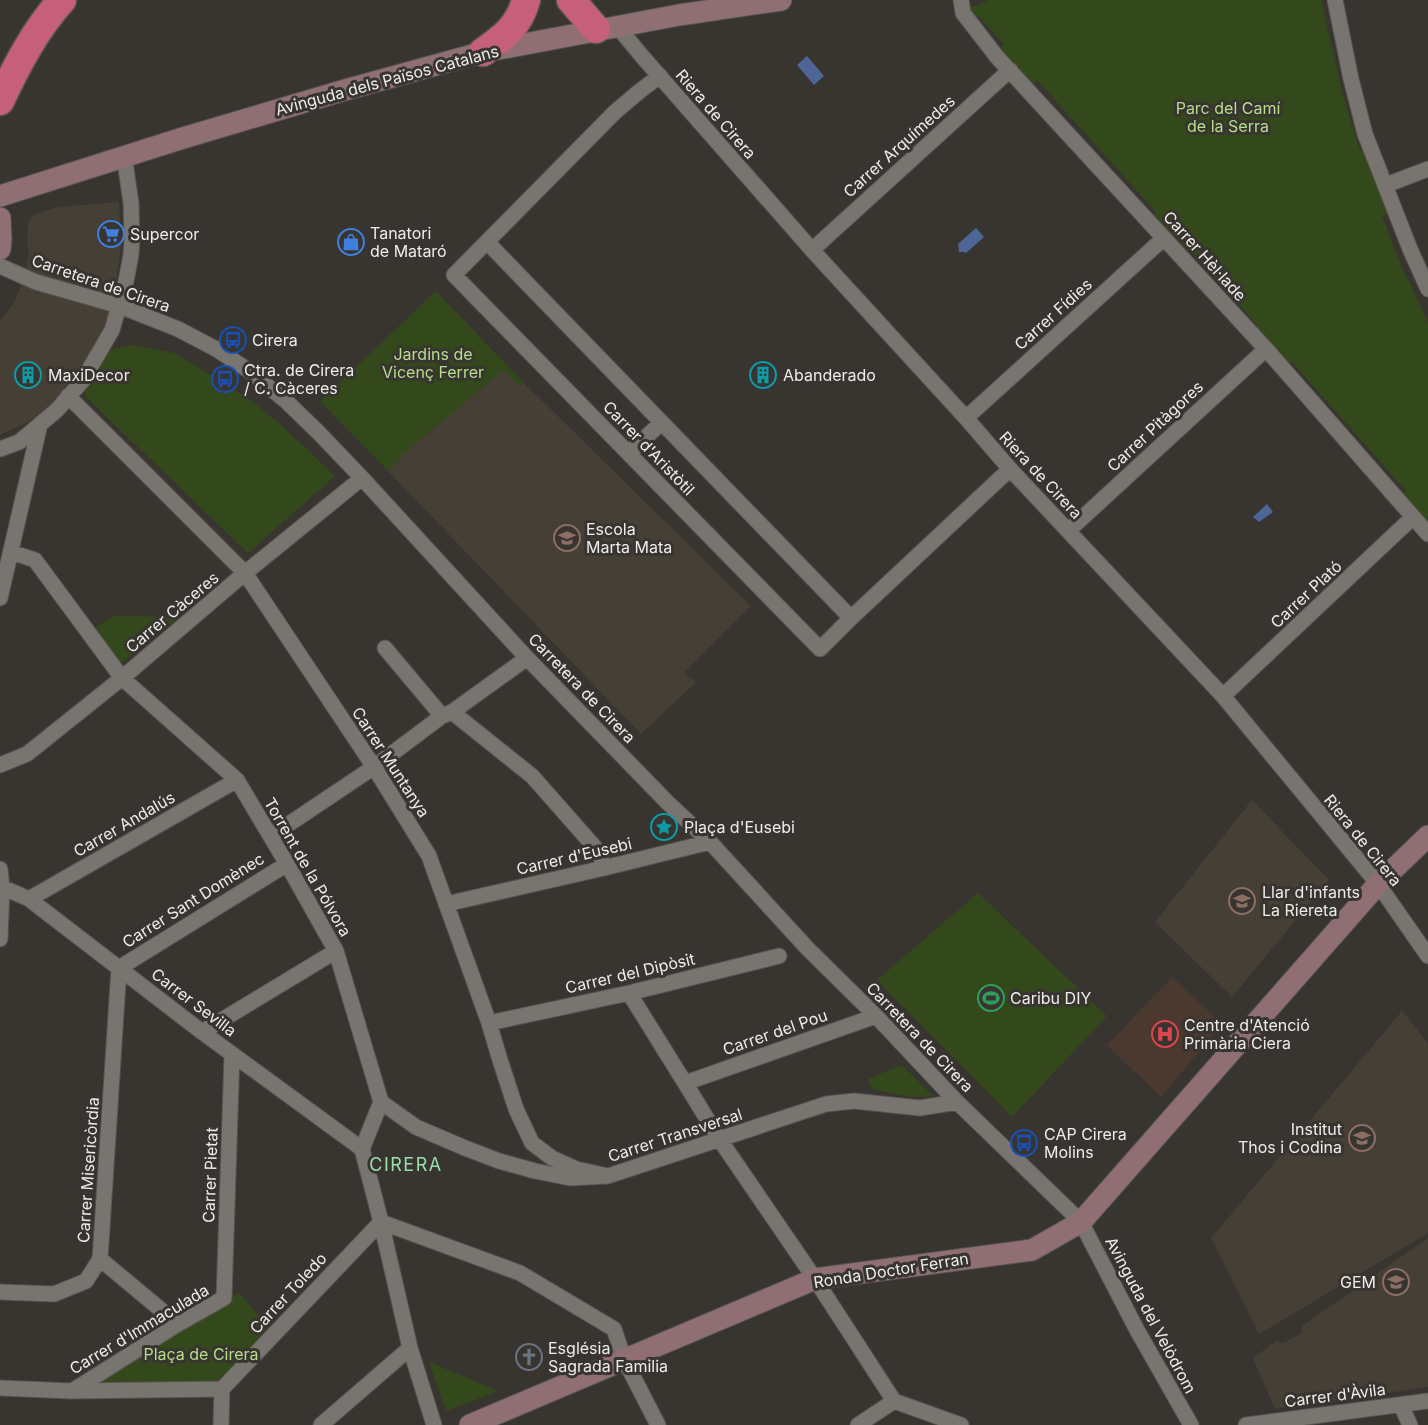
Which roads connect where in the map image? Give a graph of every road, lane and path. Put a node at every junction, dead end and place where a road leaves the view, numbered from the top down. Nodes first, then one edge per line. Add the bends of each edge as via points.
1 (62, 0) edge
2 (526, 0) edge
3 (571, 0) edge
4 (782, 0) edge
5 (961, 0) edge
6 (1335, 0) edge
7 (607, 28) junction
8 (483, 52) junction
9 (1010, 70) junction
10 (660, 76) junction
11 (0, 101) edge
12 (124, 155) junction
13 (1428, 169) edge
14 (1386, 185) junction
15 (0, 196) edge
16 (0, 218) edge
17 (1164, 238) junction
18 (487, 242) junction
19 (0, 249) edge
20 (812, 250) junction
21 (0, 266) edge
22 (1428, 289) edge
23 (120, 306) junction
24 (1266, 349) junction
25 (68, 396) junction
26 (966, 418) junction
27 (661, 423) junction
28 (40, 424) junction
29 (0, 449) edge
30 (629, 453) junction
31 (1010, 469) junction
32 (362, 478) junction
33 (1413, 517) junction
34 (1068, 531) junction
35 (1428, 534) edge
36 (11, 552) junction
37 (245, 573) junction
38 (0, 598) edge
39 (850, 618) junction
40 (385, 648) dead end
41 (526, 657) junction
42 (122, 678) junction
43 (1223, 696) junction
44 (447, 714) junction
45 (0, 765) edge
46 (374, 767) junction
47 (237, 780) junction
48 (271, 836) junction
49 (1428, 836) edge
50 (710, 842) junction
51 (287, 864) junction
52 (604, 868) junction
53 (0, 869) edge
54 (1378, 884) junction
55 (2, 887) junction
56 (29, 899) junction
57 (446, 904) junction
58 (0, 939) edge
59 (336, 951) junction
60 (779, 956) dead end
61 (1428, 956) edge
62 (119, 968) junction
63 (629, 993) junction
64 (876, 1016) junction
65 (489, 1023) junction
66 (202, 1032) junction
67 (232, 1054) junction
68 (686, 1083) junction
69 (381, 1102) junction
70 (957, 1102) junction
71 (720, 1140) junction
72 (362, 1149) junction
73 (608, 1176) junction
74 (381, 1222) junction
75 (1081, 1222) junction
76 (100, 1259) junction
77 (815, 1279) junction
78 (0, 1292) edge
79 (224, 1298) joint
80 (178, 1324) junction
81 (410, 1348) junction
82 (624, 1359) junction
83 (0, 1388) edge
84 (222, 1389) junction
85 (72, 1391) junction
86 (894, 1401) junction
87 (1428, 1401) edge
88 (1401, 1405) junction
89 (221, 1425) edge
90 (321, 1425) edge
91 (434, 1425) edge
92 (470, 1425) edge
93 (658, 1425) edge
94 (858, 1425) edge
95 (961, 1425) edge
96 (1191, 1425) edge
97 (1246, 1425) edge
98 (1410, 1425) edge

1 - 11 highway via 29,43
2 - 8 highway via 514,26
3 - 7 highway
4 - 7 street, Avinguda dels Països Catalans
5 - 9 street, Carrer Hèl·lade via 963,13
6 - 14 street via 1365,134
7 - 8 street, Avinguda dels Països Catalans
7 - 10 street, Riera de Cirera
8 - 12 street, Avinguda dels Països Catalans
9 - 17 street, Carrer Hèl·lade
9 - 20 street, Carrer Arquímedes
10 - 18 street, Carrer d'Aristòtil via 615,112
10 - 20 street, Riera de Cirera
12 - 15 street, Avinguda dels Països Catalans
12 - 23 street via 132,239
13 - 14 street
14 - 22 street
16 - 19 street
17 - 24 street, Carrer Hèl·lade
17 - 26 street, Carrer Fídies
18 - 27 street, Carrer d'Aristòtil
18 - 30 street, Carrer d'Aristòtil via 454,275
20 - 26 street, Riera de Cirera
21 - 23 street, Carretera de Cirera via 36,282
23 - 25 street via 112,330 83,380
23 - 32 street, Carretera de Cirera via 178,328 242,366 286,401
24 - 33 street, Carrer Hèl·lade
24 - 34 street, Carrer Pitàgores
25 - 28 street
25 - 37 street, Carrer Muntanya
26 - 31 street, Riera de Cirera
27 - 30 street
27 - 39 street, Carrer d'Aristòtil
28 - 29 street via 19,442
28 - 36 street
30 - 39 street, Carrer d'Aristòtil via 820,649
31 - 34 street, Riera de Cirera
31 - 39 street, Carrer d'Aristòtil
32 - 37 street, Carrer Càceres
32 - 41 street, Carretera de Cirera
33 - 35 street, Carrer Hèl·lade
33 - 43 street, Carrer Plató
34 - 43 street, Riera de Cirera
36 - 38 street
36 - 42 street, Torrent de la Pólvora via 35,560
37 - 42 street, Carrer Càceres
37 - 46 street, Carrer Muntanya
40 - 44 street
41 - 44 street
41 - 50 street, Carretera de Cirera
42 - 45 street, Carrer Càceres via 27,754
42 - 47 street, Torrent de la Pólvora
43 - 54 street, Riera de Cirera
44 - 46 street
44 - 52 street via 532,776 599,852
46 - 48 street
46 - 57 street, Carrer Muntanya via 429,856
47 - 48 street, Torrent de la Pólvora
47 - 56 street, Carrer Andalús
48 - 51 street, Torrent de la Pólvora
49 - 54 street, Ronda Doctor Ferran
50 - 52 street, Carrer d'Eusebi
50 - 64 street, Carretera de Cirera
51 - 59 street, Torrent de la Pólvora
51 - 62 street, Carrer Sant Domènec
52 - 57 street, Carrer d'Eusebi
53 - 55 street
54 - 61 street, Riera de Cirera
54 - 75 street, Ronda Doctor Ferran
55 - 56 street, Carrer Sevilla
55 - 58 street
56 - 62 street, Carrer Sevilla
57 - 65 street, Carrer Muntanya
59 - 66 street
59 - 69 street, Torrent de la Pólvora
60 - 63 street, Carrer del Dipòsit
62 - 66 street, Carrer Sevilla
62 - 76 street, Carrer Misericòrdia
63 - 65 street, Carrer del Dipòsit
63 - 68 street
64 - 68 street, Carrer del Pou
64 - 70 street, Carretera de Cirera
65 - 73 street, Carrer Muntanya via 516,1109 532,1143 552,1158
66 - 67 street, Carrer Sevilla
67 - 72 street, Carrer Sevilla
67 - 79 street, Carrer Pietat
68 - 71 street
69 - 72 street
69 - 73 street, Carrer Transversal via 416,1127 499,1161 570,1179
70 - 71 street, Carrer Transversal via 920,1108 854,1101 826,1104
70 - 75 street, Carretera de Cirera
71 - 73 street, Carrer Transversal
71 - 77 street
72 - 74 street
74 - 81 street
74 - 82 street via 520,1272 615,1329
74 - 84 street, Carrer Toledo
75 - 77 street, Ronda Doctor Ferran via 1032,1250
75 - 96 street, Avinguda del Velòdrom
76 - 78 street, Carrer Misericòrdia via 86,1281 54,1294
76 - 80 street
77 - 82 street, Ronda Doctor Ferran
77 - 86 street
79 - 80 street, Carrer d'Immaculada
80 - 85 street, Carrer d'Immaculada
81 - 90 street
81 - 91 street
82 - 92 street, Ronda Doctor Ferran
82 - 93 street
83 - 85 street
84 - 85 street
84 - 89 street
86 - 94 street
86 - 95 street
87 - 88 street, Carrer d'Àvila
88 - 97 street, Carrer d'Àvila
88 - 98 street

